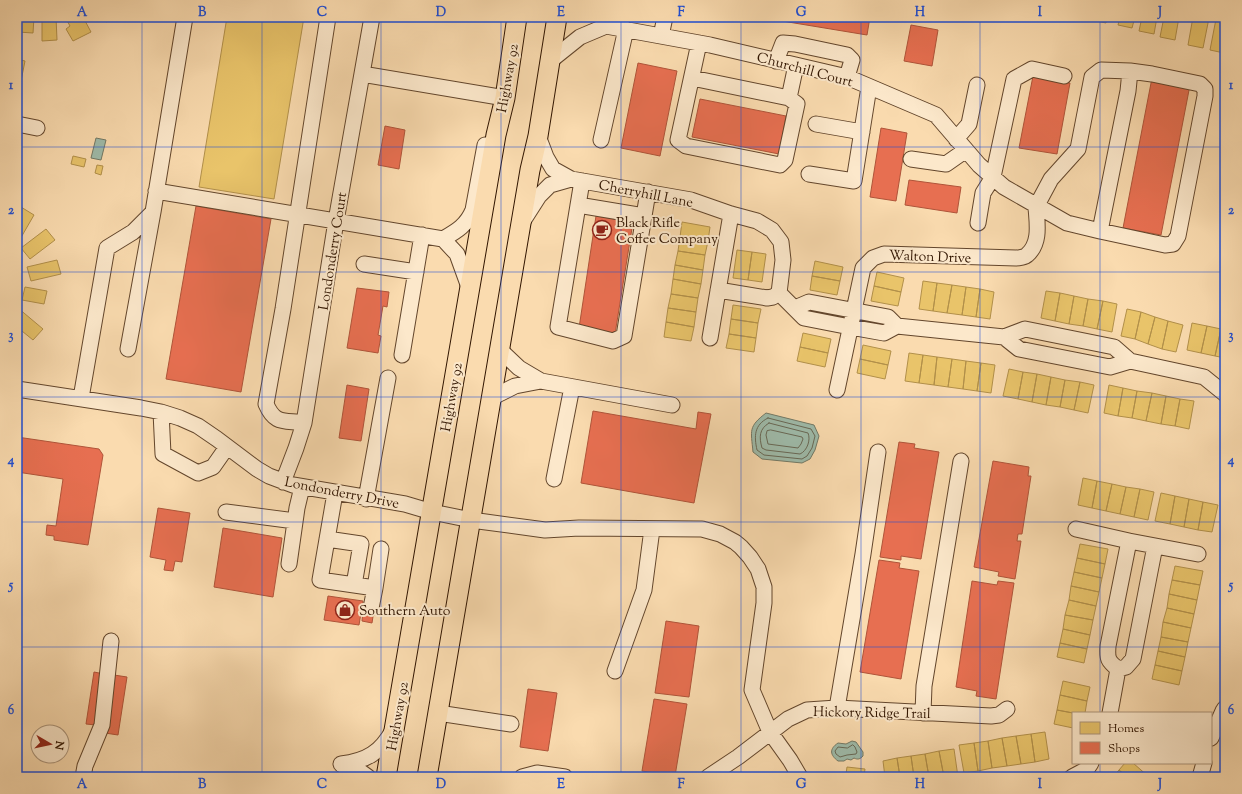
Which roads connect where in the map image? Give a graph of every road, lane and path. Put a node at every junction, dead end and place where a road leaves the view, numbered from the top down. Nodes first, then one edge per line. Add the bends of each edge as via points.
1 (185, 17) edge
2 (328, 17) edge
3 (372, 17) edge
4 (518, 17) edge
5 (556, 17) edge
6 (665, 17) edge
7 (602, 21) edge
8 (626, 30) junction
9 (661, 36) junction
10 (699, 43) junction
11 (550, 61) junction
12 (776, 61) junction
13 (796, 66) junction
14 (1130, 71) junction
15 (362, 74) junction
16 (1064, 76) dead end
17 (692, 78) junction
18 (847, 78) junction
19 (977, 85) dead end
20 (869, 87) junction
21 (504, 98) junction
22 (788, 98) junction
23 (17, 124) edge
24 (816, 124) dead end
25 (37, 128) dead end
26 (862, 132) junction
27 (496, 135) junction
28 (538, 136) junction
29 (601, 140) dead end
30 (961, 144) junction
31 (911, 159) dead end
32 (809, 174) dead end
33 (993, 177) junction
34 (576, 180) junction
35 (156, 190) junction
36 (648, 192) junction
37 (578, 205) junction
38 (1036, 207) junction
39 (152, 212) junction
40 (731, 214) junction
41 (296, 215) junction
42 (644, 216) junction
43 (336, 221) junction
44 (978, 223) dead end
45 (521, 224) junction
46 (1100, 231) junction
47 (422, 235) junction
48 (443, 239) junction
49 (364, 264) dead end
50 (416, 272) junction
51 (470, 289) junction
52 (718, 290) junction
53 (779, 293) junction
54 (795, 308) junction
55 (853, 310) junction
56 (897, 326) junction
57 (850, 328) junction
58 (1004, 337) junction
59 (710, 338) dead end
60 (128, 349) dead end
61 (500, 350) junction
62 (402, 355) dead end
63 (1130, 361) junction
64 (388, 378) dead end
65 (541, 381) junction
66 (572, 386) junction
67 (17, 389) edge
68 (837, 390) dead end
69 (1225, 394) edge
70 (80, 398) junction
71 (491, 398) junction
72 (672, 405) dead end
73 (161, 412) junction
74 (304, 422) junction
75 (226, 447) junction
76 (878, 452) dead end
77 (961, 461) dead end
78 (554, 480) dead end
79 (283, 482) junction
80 (302, 487) junction
81 (334, 493) junction
82 (366, 499) junction
83 (226, 512) dead end
84 (432, 512) junction
85 (471, 520) junction
86 (295, 521) junction
87 (652, 529) junction
88 (1076, 529) dead end
89 (327, 539) junction
90 (1129, 541) junction
91 (1156, 546) junction
92 (381, 549) dead end
93 (1198, 554) dead end
94 (289, 564) dead end
95 (354, 585) junction
96 (375, 588) junction
97 (372, 608) dead end
98 (111, 641) dead end
99 (1118, 669) junction
100 (615, 671) dead end
101 (837, 708) junction
102 (1225, 708) edge
103 (1007, 709) dead end
104 (1110, 712) edge
105 (438, 713) junction
106 (923, 713) junction
107 (510, 724) dead end
108 (395, 727) junction
109 (770, 732) junction
110 (1212, 735) edge
111 (430, 757) junction
112 (1090, 764) edge
113 (1204, 764) edge
114 (84, 777) edge
115 (368, 777) edge
116 (386, 777) edge
117 (427, 777) edge
118 (439, 777) edge
119 (522, 777) edge
120 (565, 777) edge
121 (708, 777) edge
122 (800, 777) edge
123 (1072, 777) edge
124 (1200, 777) edge

1 - 35 street
2 - 41 street
3 - 15 street, Londonderry Court
4 - 21 main road, Highway 92
5 - 11 main road
6 - 9 street
7 - 8 street, Churchill Court
7 - 11 street
8 - 9 street, Churchill Court
8 - 29 street
9 - 10 street, Churchill Court
10 - 12 street, Churchill Court
10 - 17 street
11 - 28 main road
12 - 13 street, Churchill Court
12 - 18 street via 782,43 847,55 852,60
13 - 18 street, Churchill Court
13 - 22 street
14 - 38 street via 1101,70 1092,77 1078,150 1051,179
14 - 46 street
14 - 46 street, Churchill Court via 1200,84 1205,89 1205,96 1178,236 1173,244 1165,245
15 - 21 street
15 - 43 street, Londonderry Court
16 - 33 street via 1032,69 1014,79
17 - 22 street
17 - 22 street via 678,140 694,148 780,165 785,160 796,104
18 - 20 street, Churchill Court
19 - 30 street via 969,124
20 - 26 street
20 - 30 street, Churchill Court via 936,115
21 - 27 main road, Highway 92
23 - 25 street
24 - 26 street
26 - 32 street via 854,181
27 - 48 street via 485,142 470,216 464,225
27 - 51 main road, Highway 92
28 - 34 street via 553,168
28 - 45 main road
30 - 31 street via 946,164
30 - 33 street, Churchill Court
33 - 38 street, Churchill Court
33 - 44 street via 983,193
34 - 36 street, Cherryhill Lane
34 - 37 street
34 - 45 street via 550,185 539,196
35 - 39 street
35 - 41 street
36 - 40 street, Cherryhill Lane via 692,200
36 - 42 street
37 - 42 street
37 - 42 street via 558,328 613,341 624,336
38 - 46 street, Churchill Court via 1067,223
38 - 55 street, Walton Drive via 1038,230 1034,247 1026,256 1016,258 884,254 873,258 863,268
39 - 60 street
39 - 70 street via 133,232 106,248
40 - 52 street
40 - 53 street, Cherryhill Lane via 757,221 772,230 781,242 783,260
41 - 43 street
41 - 74 street via 266,404 278,420
43 - 47 street
43 - 74 street, Londonderry Court
45 - 61 main road
47 - 48 street
47 - 50 street
48 - 51 street via 457,254
49 - 50 street
50 - 62 street
51 - 84 main road, Highway 92
52 - 53 street via 767,298
52 - 59 street
53 - 54 street
54 - 55 street via 809,302
54 - 57 street via 804,318
55 - 56 street via 888,317
55 - 57 street, Walton Drive
56 - 57 street via 884,333
56 - 58 street
57 - 68 street, Walton Drive
58 - 63 street via 1020,349 1110,367
58 - 63 street via 1025,329 1114,347
61 - 65 street via 519,368
61 - 71 main road
63 - 69 street via 1204,377
64 - 82 street
65 - 66 street
65 - 71 street via 514,386
66 - 72 street
66 - 78 street
67 - 70 street, Londonderry Drive
70 - 73 street, Londonderry Drive
71 - 85 main road
73 - 75 street, Londonderry Drive via 198,426
73 - 75 street via 163,454 198,473 213,467
74 - 79 street, Londonderry Court
75 - 79 street, Londonderry Drive via 257,469
76 - 101 street
77 - 106 street via 924,686
79 - 80 street, Londonderry Drive
80 - 81 street, Londonderry Drive
80 - 86 street
81 - 82 street, Londonderry Drive
81 - 89 street
82 - 84 street, Londonderry Drive via 405,504
83 - 86 street
84 - 85 street, Londonderry Drive
84 - 108 main road, Highway 92
85 - 87 street, Londonderry Drive via 545,530
85 - 105 main road
86 - 94 street
87 - 100 street via 644,590
87 - 109 street, Londonderry Drive via 702,529 720,534 741,547 758,569 764,587 764,603 752,690
88 - 90 street
89 - 95 street via 320,580
89 - 95 street via 361,544
90 - 91 street
90 - 99 street via 1107,655 1109,662
91 - 93 street
91 - 99 street via 1133,659 1126,667
92 - 96 street
95 - 96 street
96 - 97 street
98 - 114 street via 102,725 85,766
99 - 104 street
101 - 106 street, Hickory Ridge Trail
101 - 109 street, Hickory Ridge Trail via 807,710
102 - 110 street
103 - 106 street, Hickory Ridge Trail via 999,715 991,716
105 - 107 street
105 - 111 main road
108 - 115 street via 378,750 361,760 341,764 352,767
108 - 116 main road, Highway 92
109 - 121 street, Hickory Ridge Trail
109 - 122 street, Londonderry Drive
111 - 117 main road
111 - 118 street
112 - 123 street via 1087,769
113 - 124 street
119 - 120 street via 538,773

